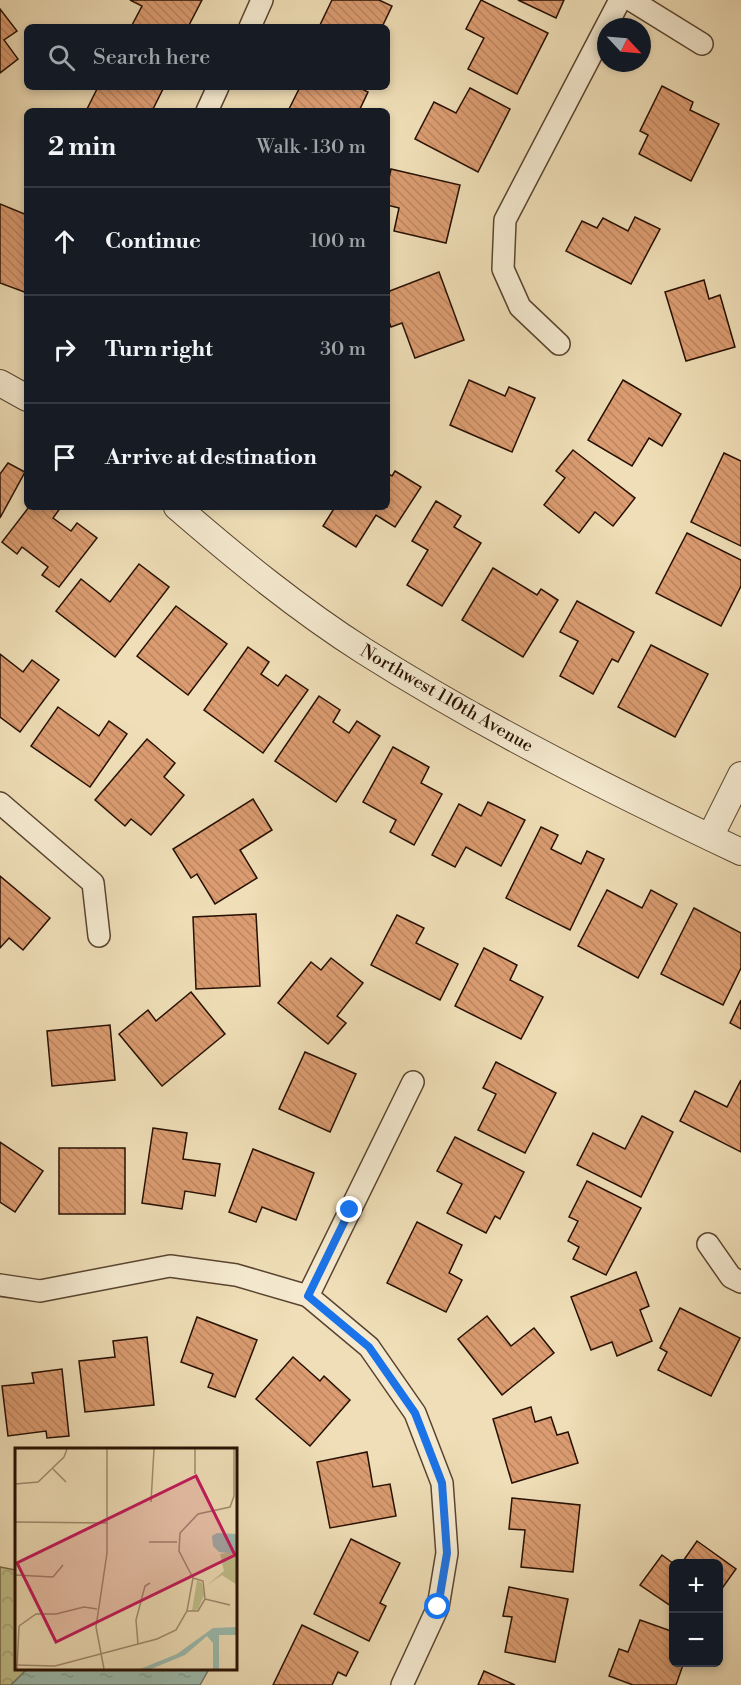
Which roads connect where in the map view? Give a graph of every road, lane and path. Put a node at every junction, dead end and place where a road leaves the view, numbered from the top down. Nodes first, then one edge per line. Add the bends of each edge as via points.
1 (262, 0) edge
2 (620, 0) edge
3 (631, 0) edge
4 (251, 24) edge
5 (702, 44) dead end
6 (217, 90) edge
7 (208, 108) edge
8 (559, 344) dead end
9 (0, 383) edge
10 (24, 396) edge
11 (181, 510) edge
12 (741, 775) edge
13 (0, 802) edge
14 (710, 837) junction
15 (741, 852) edge
16 (99, 936) dead end
17 (413, 1082) dead end
18 (708, 1244) dead end
19 (741, 1282) edge
20 (0, 1285) edge
21 (308, 1296) junction
22 (402, 1685) edge

1 - 4 street
2 - 8 street via 505,220 502,269 520,307
3 - 5 street
6 - 7 street
9 - 10 street
11 - 14 street, Northwest 110th Avenue via 231,553 362,650 483,723
12 - 14 street
13 - 16 street via 93,883
14 - 15 street, Northwest 110th Avenue
17 - 21 street
18 - 19 street via 731,1277
20 - 21 street via 40,1291 170,1266 236,1275
21 - 22 street via 369,1347 415,1413 442,1483 447,1553 438,1607

